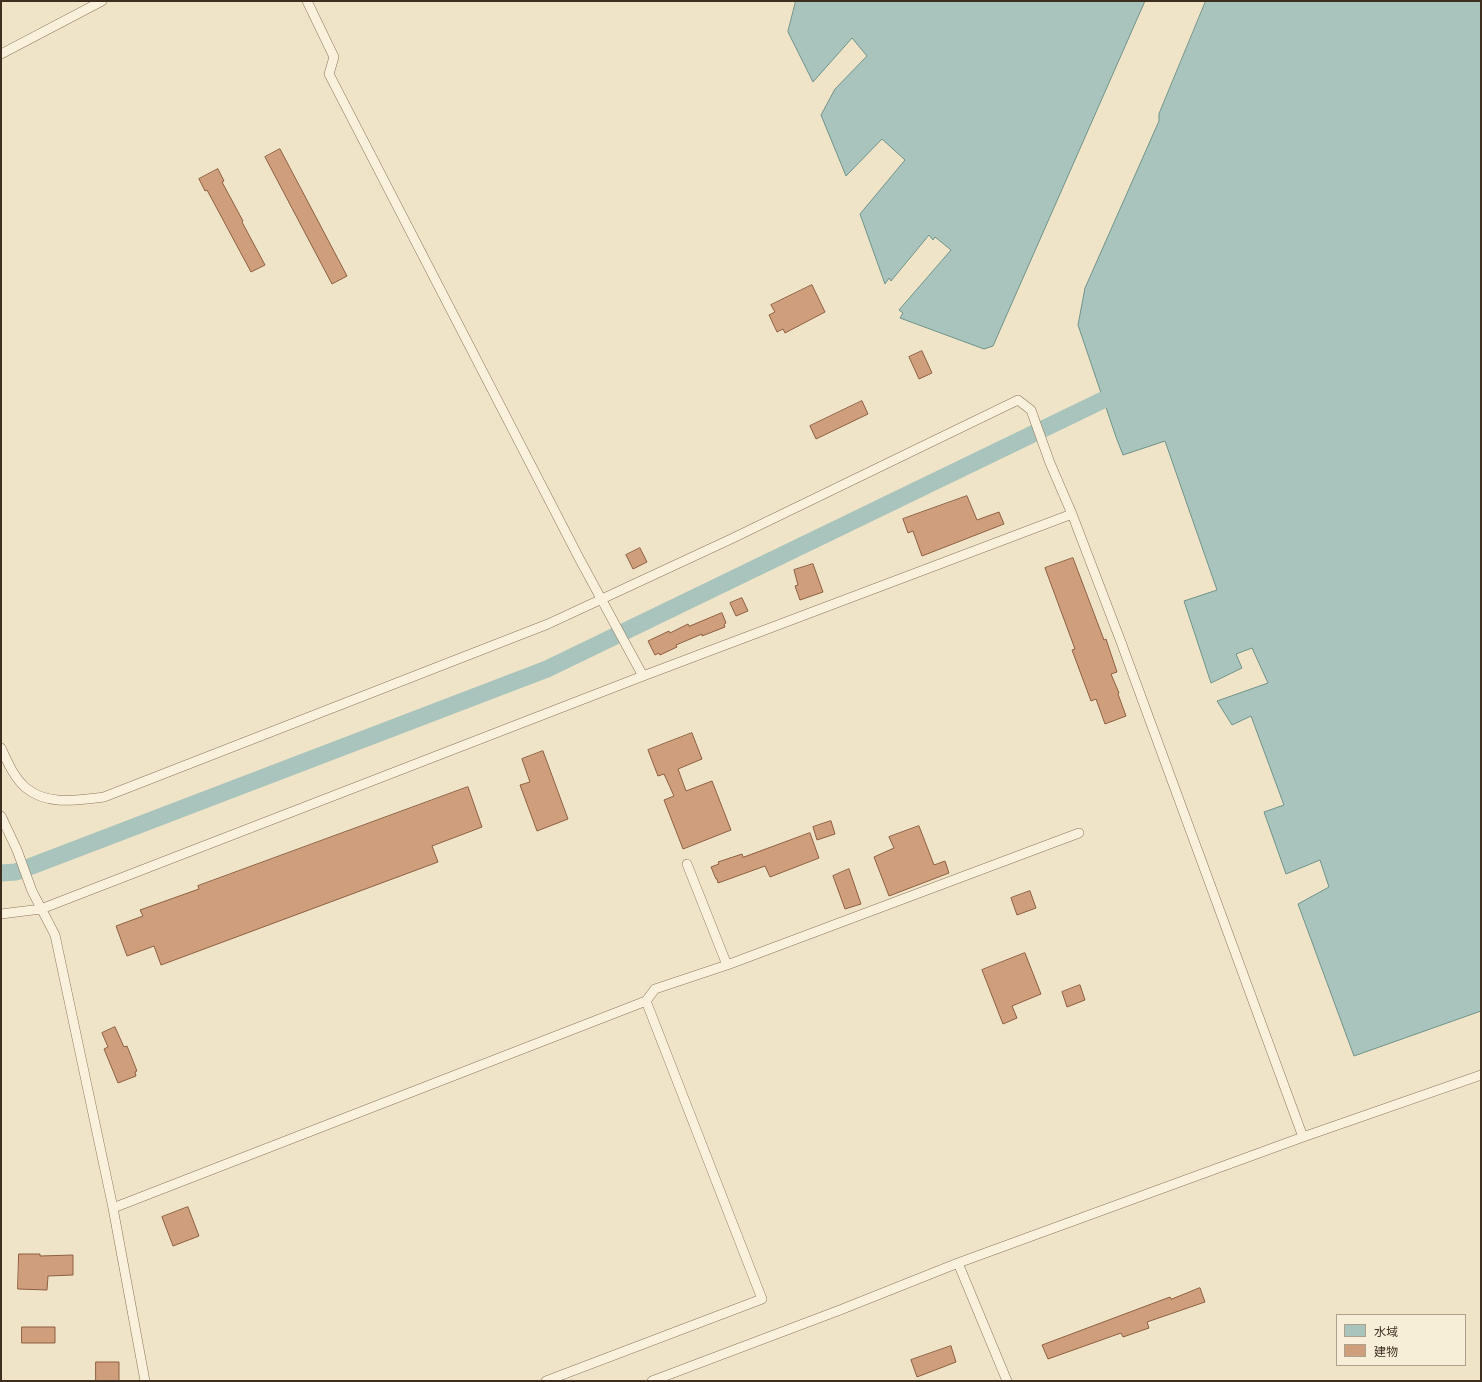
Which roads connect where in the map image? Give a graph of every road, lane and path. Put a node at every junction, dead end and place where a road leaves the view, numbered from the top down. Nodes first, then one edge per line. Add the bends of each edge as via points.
1 (102, 1) edge
2 (307, 1) edge
3 (1, 54) edge
4 (1072, 514) junction
5 (602, 599) junction
6 (642, 673) junction
7 (1, 748) edge
8 (1, 816) edge
9 (1079, 833) dead end
10 (687, 864) dead end
11 (41, 909) junction
12 (1, 914) edge
13 (726, 965) junction
14 (646, 1001) junction
15 (1481, 1075) edge
16 (1303, 1137) junction
17 (113, 1208) junction
18 (958, 1263) junction
19 (145, 1381) edge
20 (546, 1381) edge
21 (652, 1381) edge
22 (1007, 1381) edge

1 - 3 lane
2 - 5 lane via 334,57 329,74
4 - 5 lane via 1050,463 1032,410 1018,400
4 - 6 lane
4 - 16 lane
5 - 6 lane
5 - 7 lane via 548,624 104,797 68,801 42,798 25,788
6 - 11 lane
8 - 11 lane
9 - 13 lane
10 - 13 lane
11 - 12 lane
11 - 17 lane via 55,935
13 - 14 lane via 655,989
14 - 17 lane
14 - 20 lane via 762,1298
15 - 16 lane
16 - 18 lane
17 - 19 lane
18 - 21 lane
18 - 22 lane

